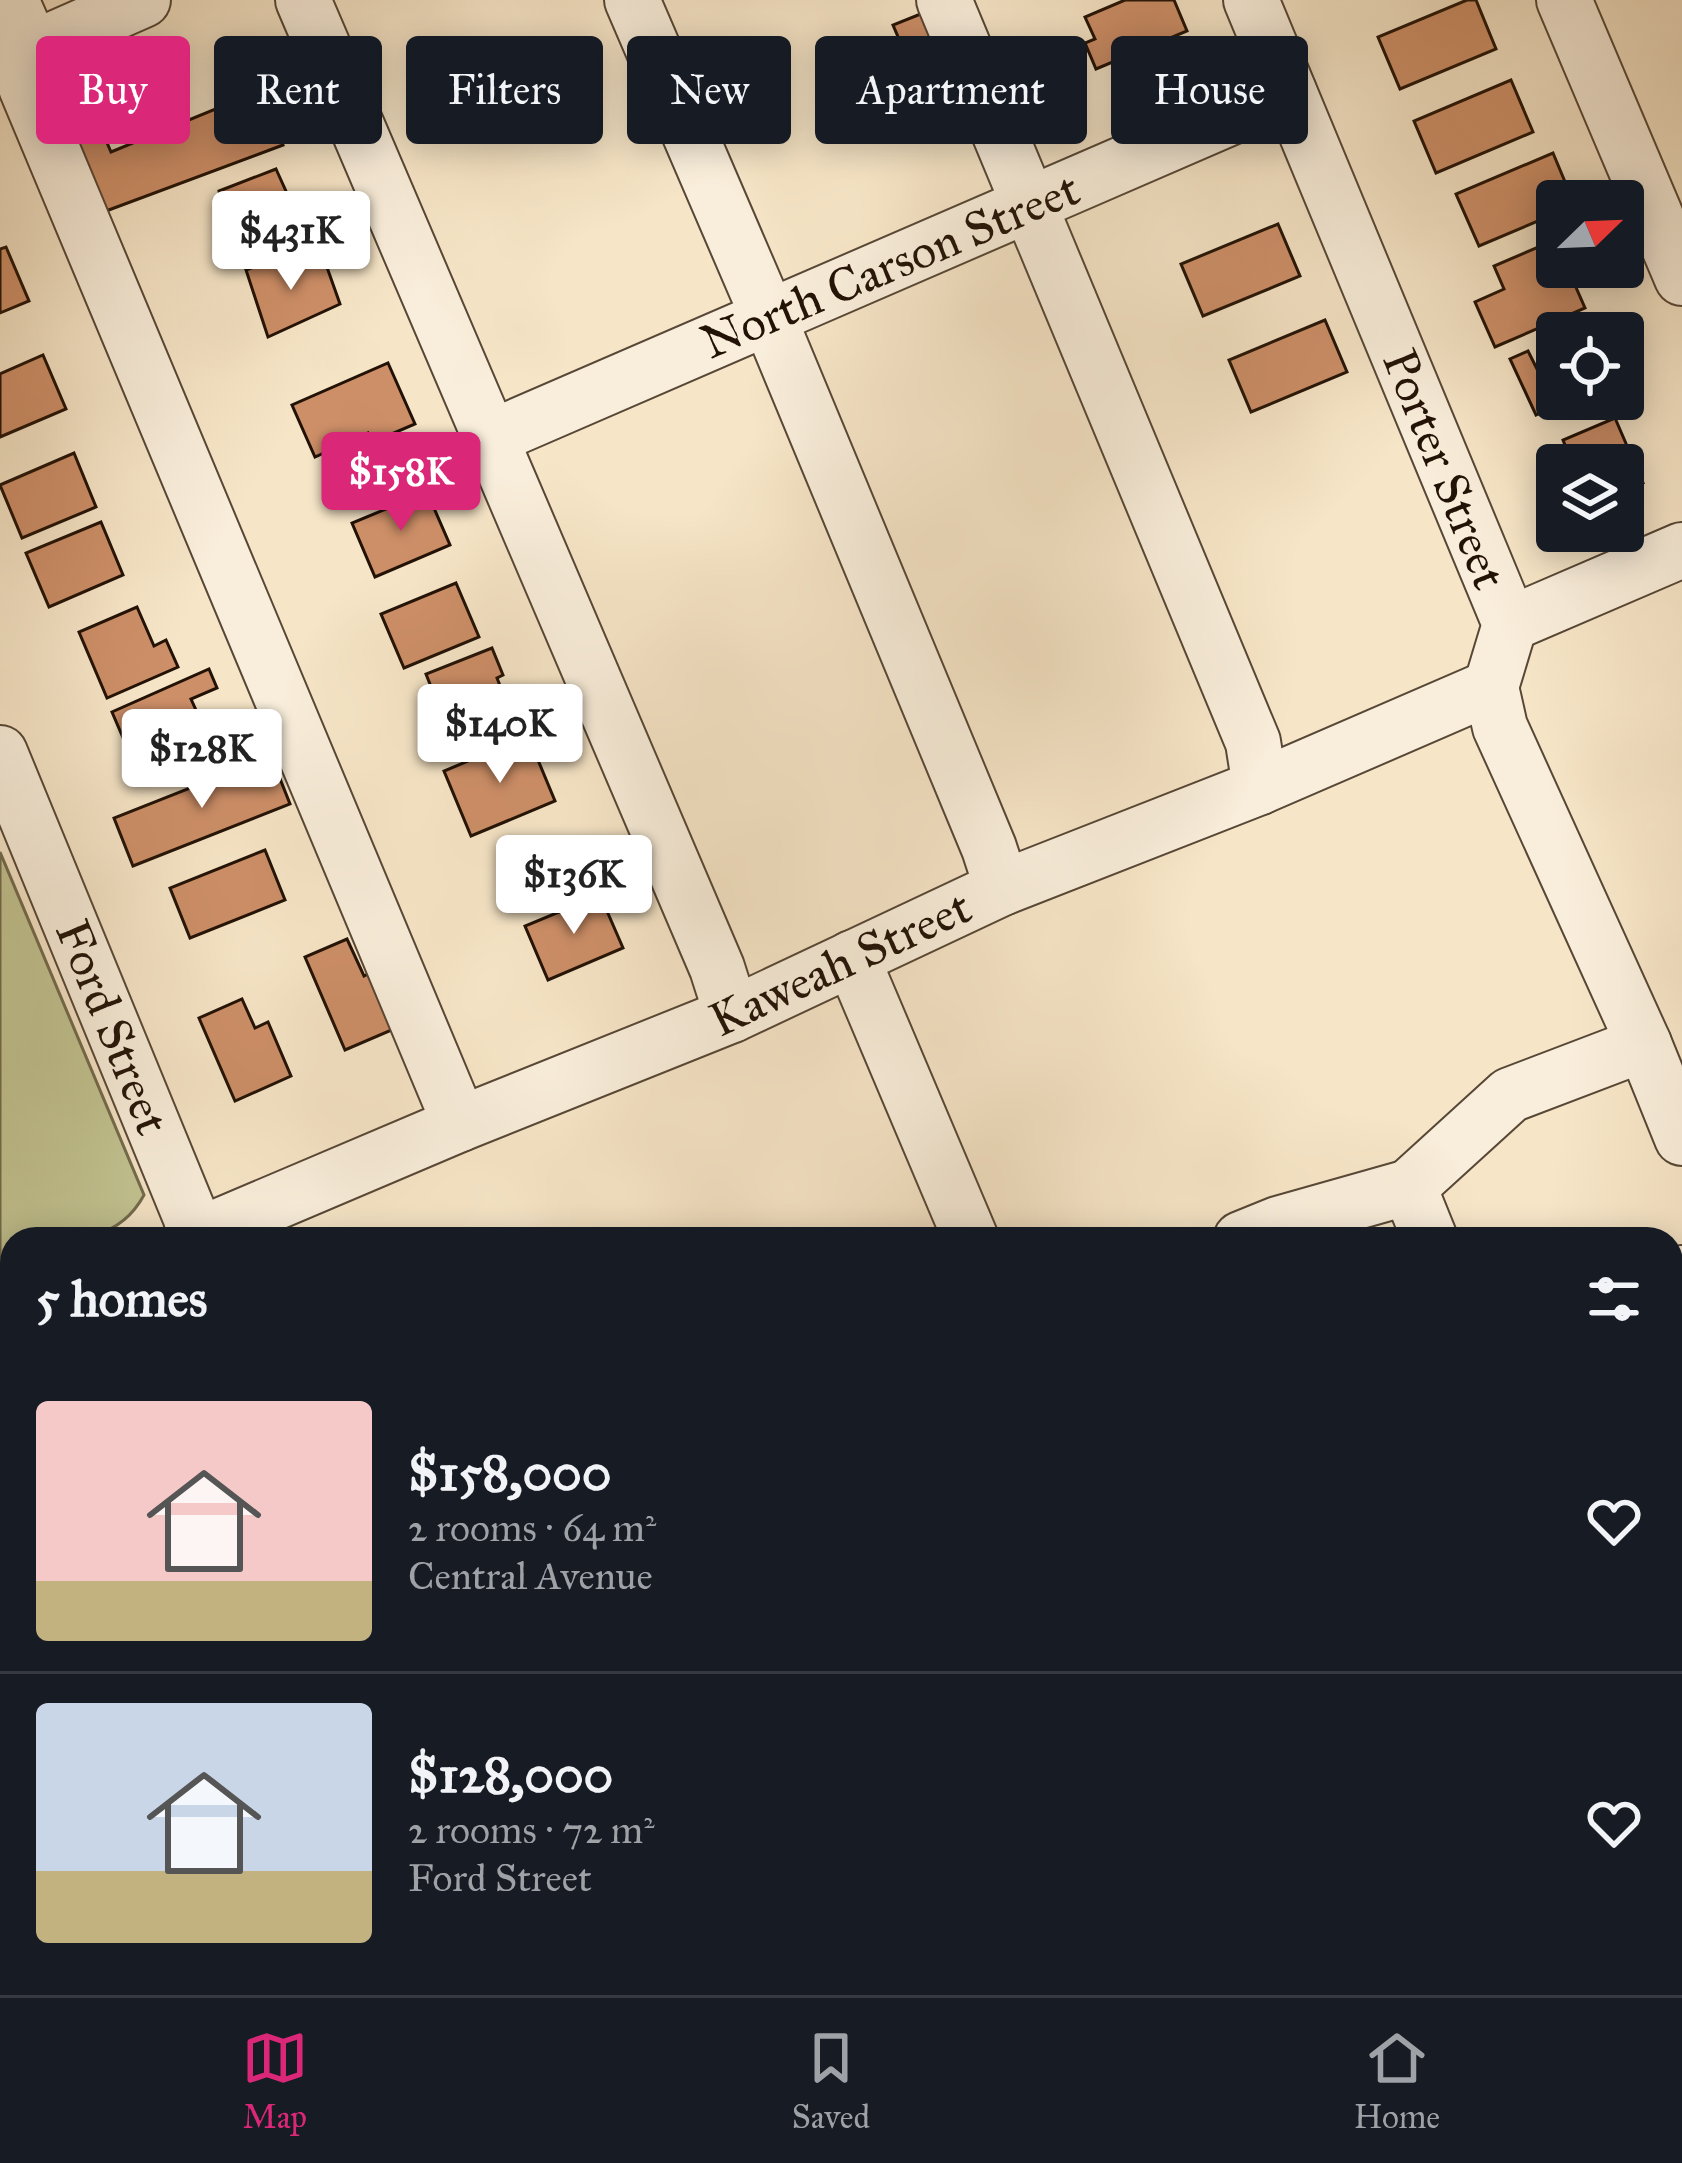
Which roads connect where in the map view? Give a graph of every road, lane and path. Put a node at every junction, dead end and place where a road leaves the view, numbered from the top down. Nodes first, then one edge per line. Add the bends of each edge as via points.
1 (11, 0) edge
2 (143, 0) edge
3 (302, 0) edge
4 (632, 0) edge
5 (944, 0) edge
6 (1251, 0) edge
7 (1564, 0) edge
8 (1266, 36) edge
9 (16, 56) edge
10 (1308, 138) edge
11 (1172, 144) edge
12 (1032, 206) junction
13 (1682, 278) edge
14 (768, 316) junction
15 (490, 438) junction
16 (1682, 550) edge
17 (1510, 625) junction
18 (1491, 687) junction
19 (0, 753) edge
20 (1260, 787) junction
21 (1002, 889) junction
22 (852, 958) junction
23 (732, 1016) junction
24 (1644, 1044) junction
25 (460, 1124) junction
26 (1682, 1138) edge
27 (1409, 1187) junction
28 (189, 1227) edge
29 (218, 1227) edge
30 (966, 1227) edge
31 (1270, 1227) edge
32 (1425, 1227) edge

1 - 9 street
2 - 9 street
3 - 15 street
4 - 14 street
5 - 12 street
6 - 8 street, Porter Street
7 - 13 street
9 - 25 street
10 - 17 street, Porter Street
11 - 12 street, North Carson Street
12 - 14 street, North Carson Street
12 - 20 street via 1253,742
14 - 15 street, North Carson Street
14 - 21 street
15 - 23 street
16 - 17 street
17 - 18 street, Porter Street
18 - 20 street, Kaweah Street
18 - 24 street via 1500,727
19 - 28 street, Ford Street via 60,945
20 - 21 street, Kaweah Street
21 - 22 street, Kaweah Street
22 - 23 street, Kaweah Street
22 - 30 street
23 - 25 street, Kaweah Street
24 - 26 street
24 - 27 street via 1510,1095
25 - 29 street, Kaweah Street
27 - 31 street
27 - 32 street

